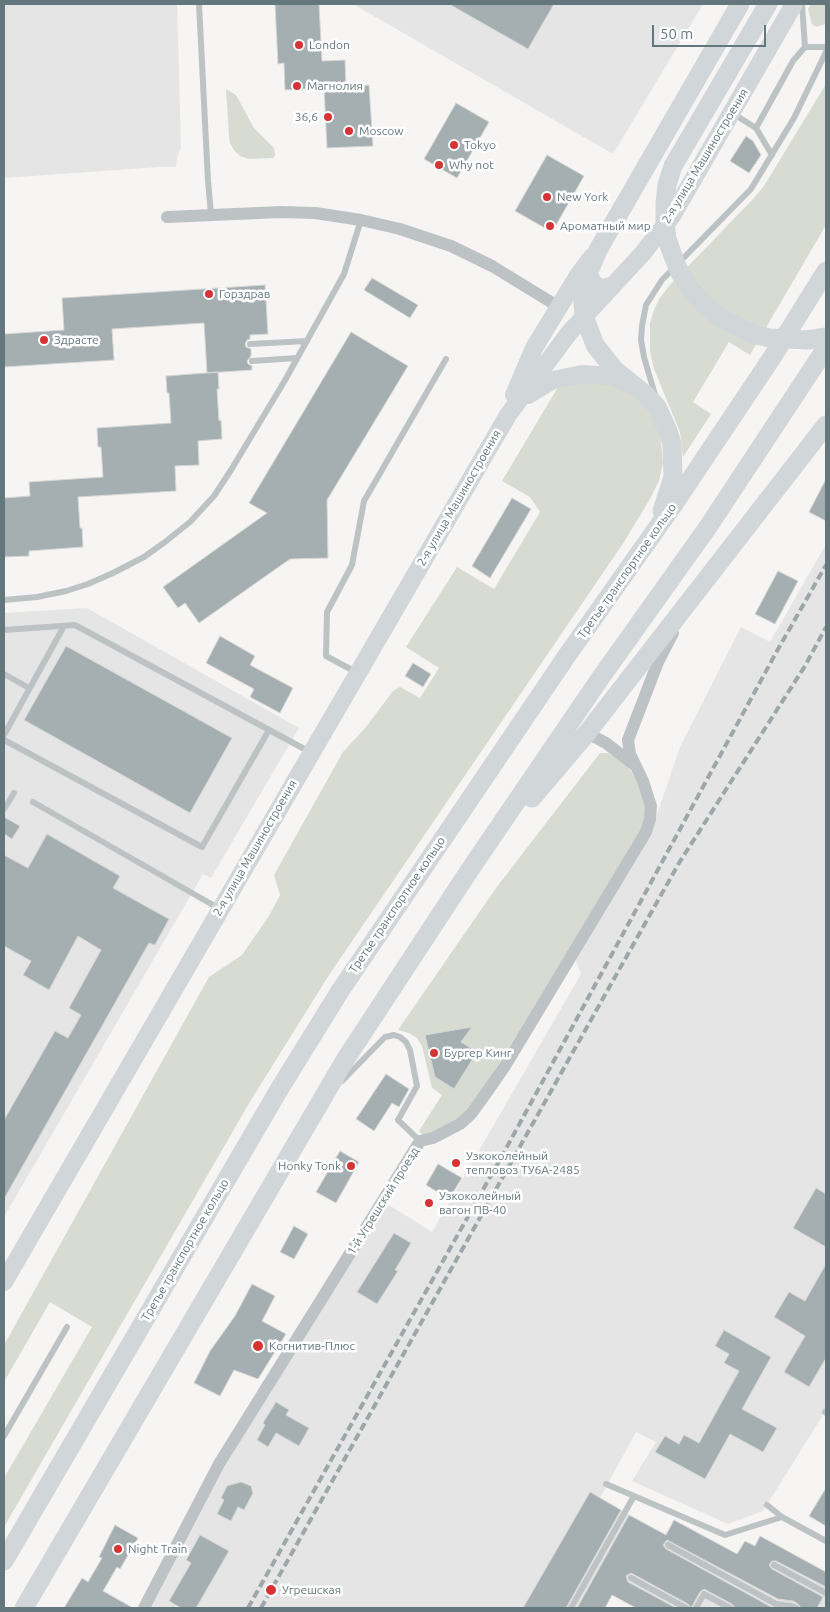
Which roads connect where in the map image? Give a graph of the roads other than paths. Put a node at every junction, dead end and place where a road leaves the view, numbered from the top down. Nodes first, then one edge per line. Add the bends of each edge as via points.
1 (199, 4) edge
2 (740, 4) edge
3 (768, 4) edge
4 (794, 4) edge
5 (802, 4) edge
6 (805, 47) junction
7 (826, 47) edge
8 (826, 52) edge
9 (732, 113) junction
10 (756, 128) junction
11 (772, 155) junction
12 (211, 214) junction
13 (167, 217) dead end
14 (361, 220) junction
15 (598, 250) junction
16 (826, 271) edge
17 (588, 274) junction
18 (612, 286) junction
19 (559, 306) junction
20 (584, 316) junction
21 (826, 337) edge
22 (307, 340) junction
23 (250, 344) dead end
24 (826, 348) edge
25 (297, 358) junction
26 (446, 359) dead end
27 (252, 362) dead end
28 (636, 386) junction
29 (508, 415) junction
30 (663, 418) junction
31 (826, 425) edge
32 (640, 552) junction
33 (4, 600) edge
34 (686, 607) junction
35 (64, 626) junction
36 (4, 630) edge
37 (357, 673) junction
38 (4, 674) edge
39 (29, 688) junction
40 (270, 730) junction
41 (587, 733) junction
42 (4, 735) edge
43 (4, 740) edge
44 (311, 753) junction
45 (634, 766) junction
46 (14, 793) dead end
47 (33, 802) dead end
48 (4, 809) edge
49 (469, 871) junction
50 (220, 909) junction
51 (315, 1109) junction
52 (420, 1141) junction
53 (4, 1282) edge
54 (67, 1328) dead end
55 (4, 1436) edge
56 (606, 1484) dead end
57 (634, 1496) junction
58 (766, 1505) dead end
59 (782, 1517) junction
60 (826, 1541) edge
61 (668, 1545) dead end
62 (4, 1562) edge
63 (774, 1565) dead end
64 (631, 1578) dead end
65 (826, 1593) edge
66 (24, 1608) edge
67 (144, 1608) edge
68 (571, 1608) edge
69 (686, 1608) edge
70 (696, 1608) edge
71 (730, 1608) edge
72 (796, 1608) edge

1 - 12 lane
2 - 15 main road, 2-я улица Машиностроения
3 - 21 main road via 673,166 665,203 666,230 680,273 691,290 720,317 753,334 770,338 807,340
4 - 9 main road, 2-я улица Машиностроения
5 - 6 lane
6 - 7 lane
6 - 10 lane via 793,61
8 - 11 lane
9 - 10 lane
9 - 18 main road, 2-я улица Машиностроения via 672,216
10 - 11 lane
11 - 30 lane via 751,189 662,280 646,305 641,340
12 - 13 street
12 - 14 street via 315,213
14 - 19 street via 451,246
14 - 22 lane via 344,274
15 - 17 main road
15 - 19 main road, 2-я улица Машиностроения
16 - 32 main road, Третье транспортное кольцо via 768,364
17 - 18 main road via 594,285 602,289
17 - 20 main road via 582,304
18 - 20 main road, 2-я улица Машиностроения
19 - 29 main road, 2-я улица Машиностроения via 534,348
20 - 28 main road via 595,345 605,359
20 - 29 main road, 2-я улица Машиностроения
22 - 23 lane
22 - 25 lane
24 - 49 main road via 708,528 599,680
25 - 27 lane
25 - 33 lane via 231,470 214,496 190,522 144,557 88,584 37,597
26 - 37 lane via 364,501 352,565 327,612 326,656
28 - 29 main road via 611,376 568,376 534,390
28 - 30 main road via 657,407
29 - 37 main road, 2-я улица Машиностроения
30 - 32 main road via 672,444 673,477 665,504
31 - 34 main road
32 - 62 main road, Третье транспортное кольцо via 441,840 315,1030
34 - 41 main road
34 - 45 street, 1-й Угрешский проезд via 658,662 628,740
35 - 36 lane
35 - 39 lane
35 - 40 lane via 75,626
37 - 44 main road, 2-я улица Машиностроения
38 - 39 lane
39 - 42 lane
40 - 43 lane via 202,847
40 - 44 lane
41 - 45 street, 1-й Угрешский проезд via 606,743
41 - 49 main road
44 - 50 main road, 2-я улица Машиностроения
45 - 52 street, 1-й Угрешский проезд via 651,806 646,832 505,1066 472,1114 460,1124
46 - 48 lane
47 - 50 lane
49 - 51 main road via 374,1013
50 - 53 main road, 2-я улица Машиностроения
51 - 52 lane via 378,1043 394,1035 406,1042 410,1050 417,1086 398,1120
51 - 66 main road
52 - 67 street, 1-й Угрешский проезд via 219,1464
54 - 55 lane
56 - 57 lane
57 - 59 lane via 725,1535
57 - 68 lane
58 - 59 lane
59 - 60 lane
61 - 72 lane via 776,1604
63 - 65 lane
64 - 69 lane
70 - 71 lane via 704,1594

